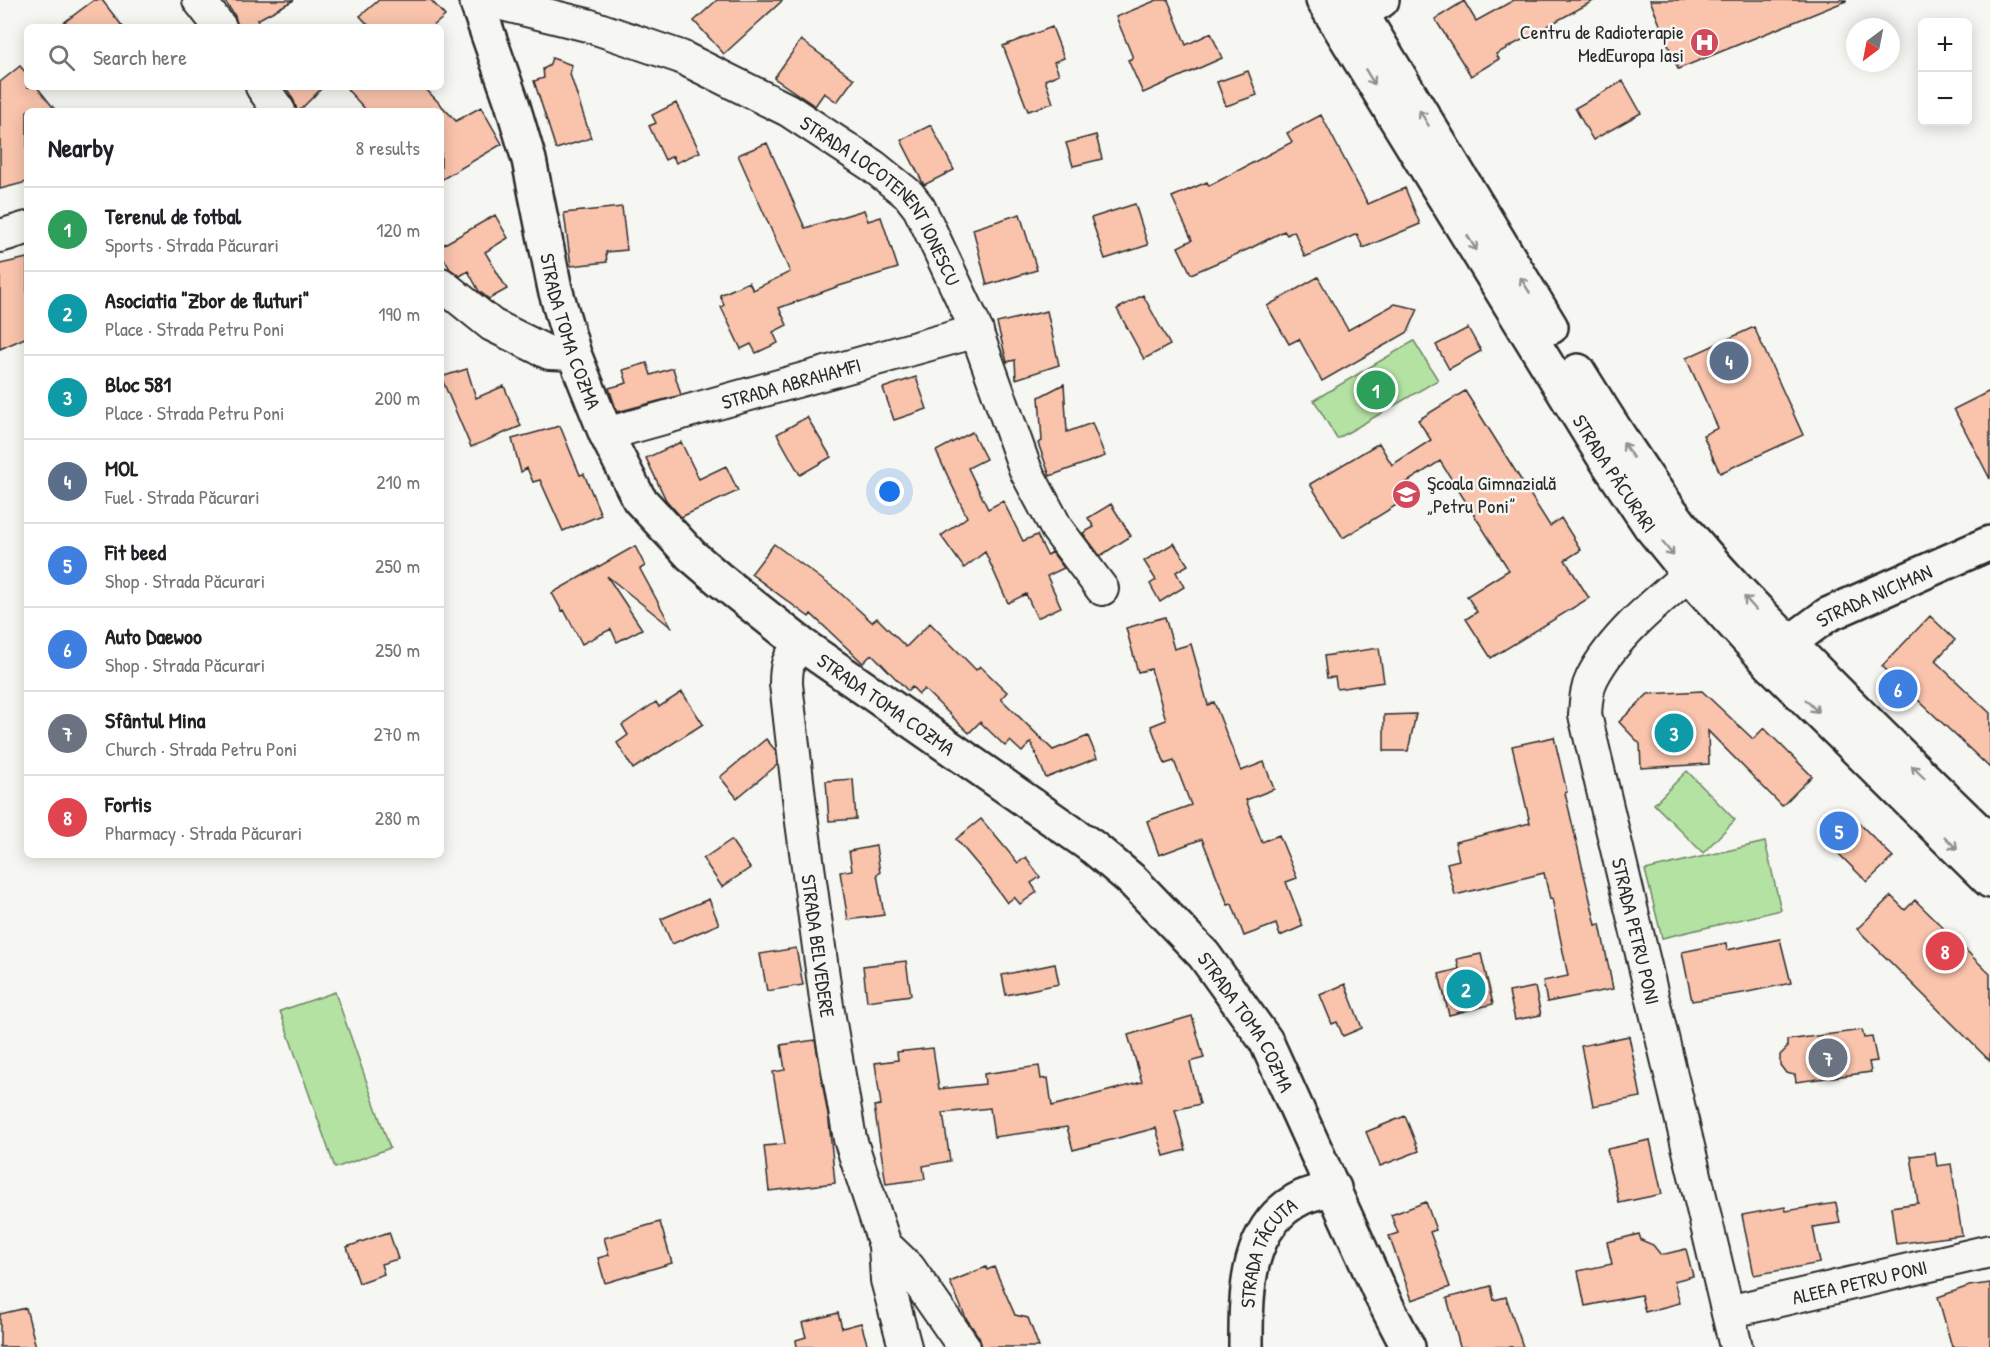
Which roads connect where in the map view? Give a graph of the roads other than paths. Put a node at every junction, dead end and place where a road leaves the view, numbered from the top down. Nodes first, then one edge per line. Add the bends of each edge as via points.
1 (199, 0) edge
2 (476, 0) edge
3 (486, 0) edge
4 (1352, 8) edge
5 (218, 24) edge
6 (264, 90) edge
7 (277, 108) edge
8 (24, 229) edge
9 (0, 236) edge
10 (444, 286) edge
11 (977, 331) junction
12 (574, 354) junction
13 (606, 434) junction
14 (1990, 543) edge
15 (1699, 566) junction
16 (1102, 589) dead end
17 (801, 644) junction
18 (1781, 655) junction
19 (1990, 842) edge
20 (1990, 881) edge
21 (1334, 1188) junction
22 (885, 1245) junction
23 (1990, 1251) edge
24 (1728, 1312) junction
25 (962, 1346) edge
26 (906, 1347) edge
27 (1246, 1347) edge
28 (1408, 1347) edge
29 (1736, 1347) edge

1 - 5 street
2 - 12 street, STRADA TOMA COZMA via 529,160 555,289
3 - 11 street, STRADA LOCOTENENT IONESCU via 587,25 681,57 788,110 873,166 919,208
4 - 15 street, STRADA PĂCURARI via 1624,444 1676,516
6 - 7 street
8 - 9 street
10 - 12 street via 492,325 549,353
11 - 13 street, STRADA ABRAHAMFI
11 - 16 street, STRADA LOCOTENENT IONESCU via 1026,471 1057,529
12 - 13 street, STRADA TOMA COZMA
13 - 17 street, STRADA TOMA COZMA via 639,499 667,530 718,579
14 - 18 street, STRADA NICIMAN via 1827,615
15 - 18 street, STRADA PĂCURARI
15 - 24 street, STRADA PETRU PONI via 1640,616 1607,656 1592,679 1585,715
17 - 21 street, STRADA TOMA COZMA via 1094,848 1132,880 1204,956 1266,1041
17 - 22 street, STRADA BELVEDERE via 786,666 786,684 827,1006 850,1139
19 -> 18 street, STRADA PĂCURARI via 1858,715
18 -> 20 street, STRADA PĂCURARI
21 - 27 street, STRADA TĂCUTA via 1303,1197 1283,1210 1255,1250 1246,1301
21 - 28 street, STRADA TOMA COZMA
22 - 25 street via 909,1268
22 - 26 street via 887,1280
23 - 24 street, ALEEA PETRU PONI
24 - 29 street, STRADA PETRU PONI

